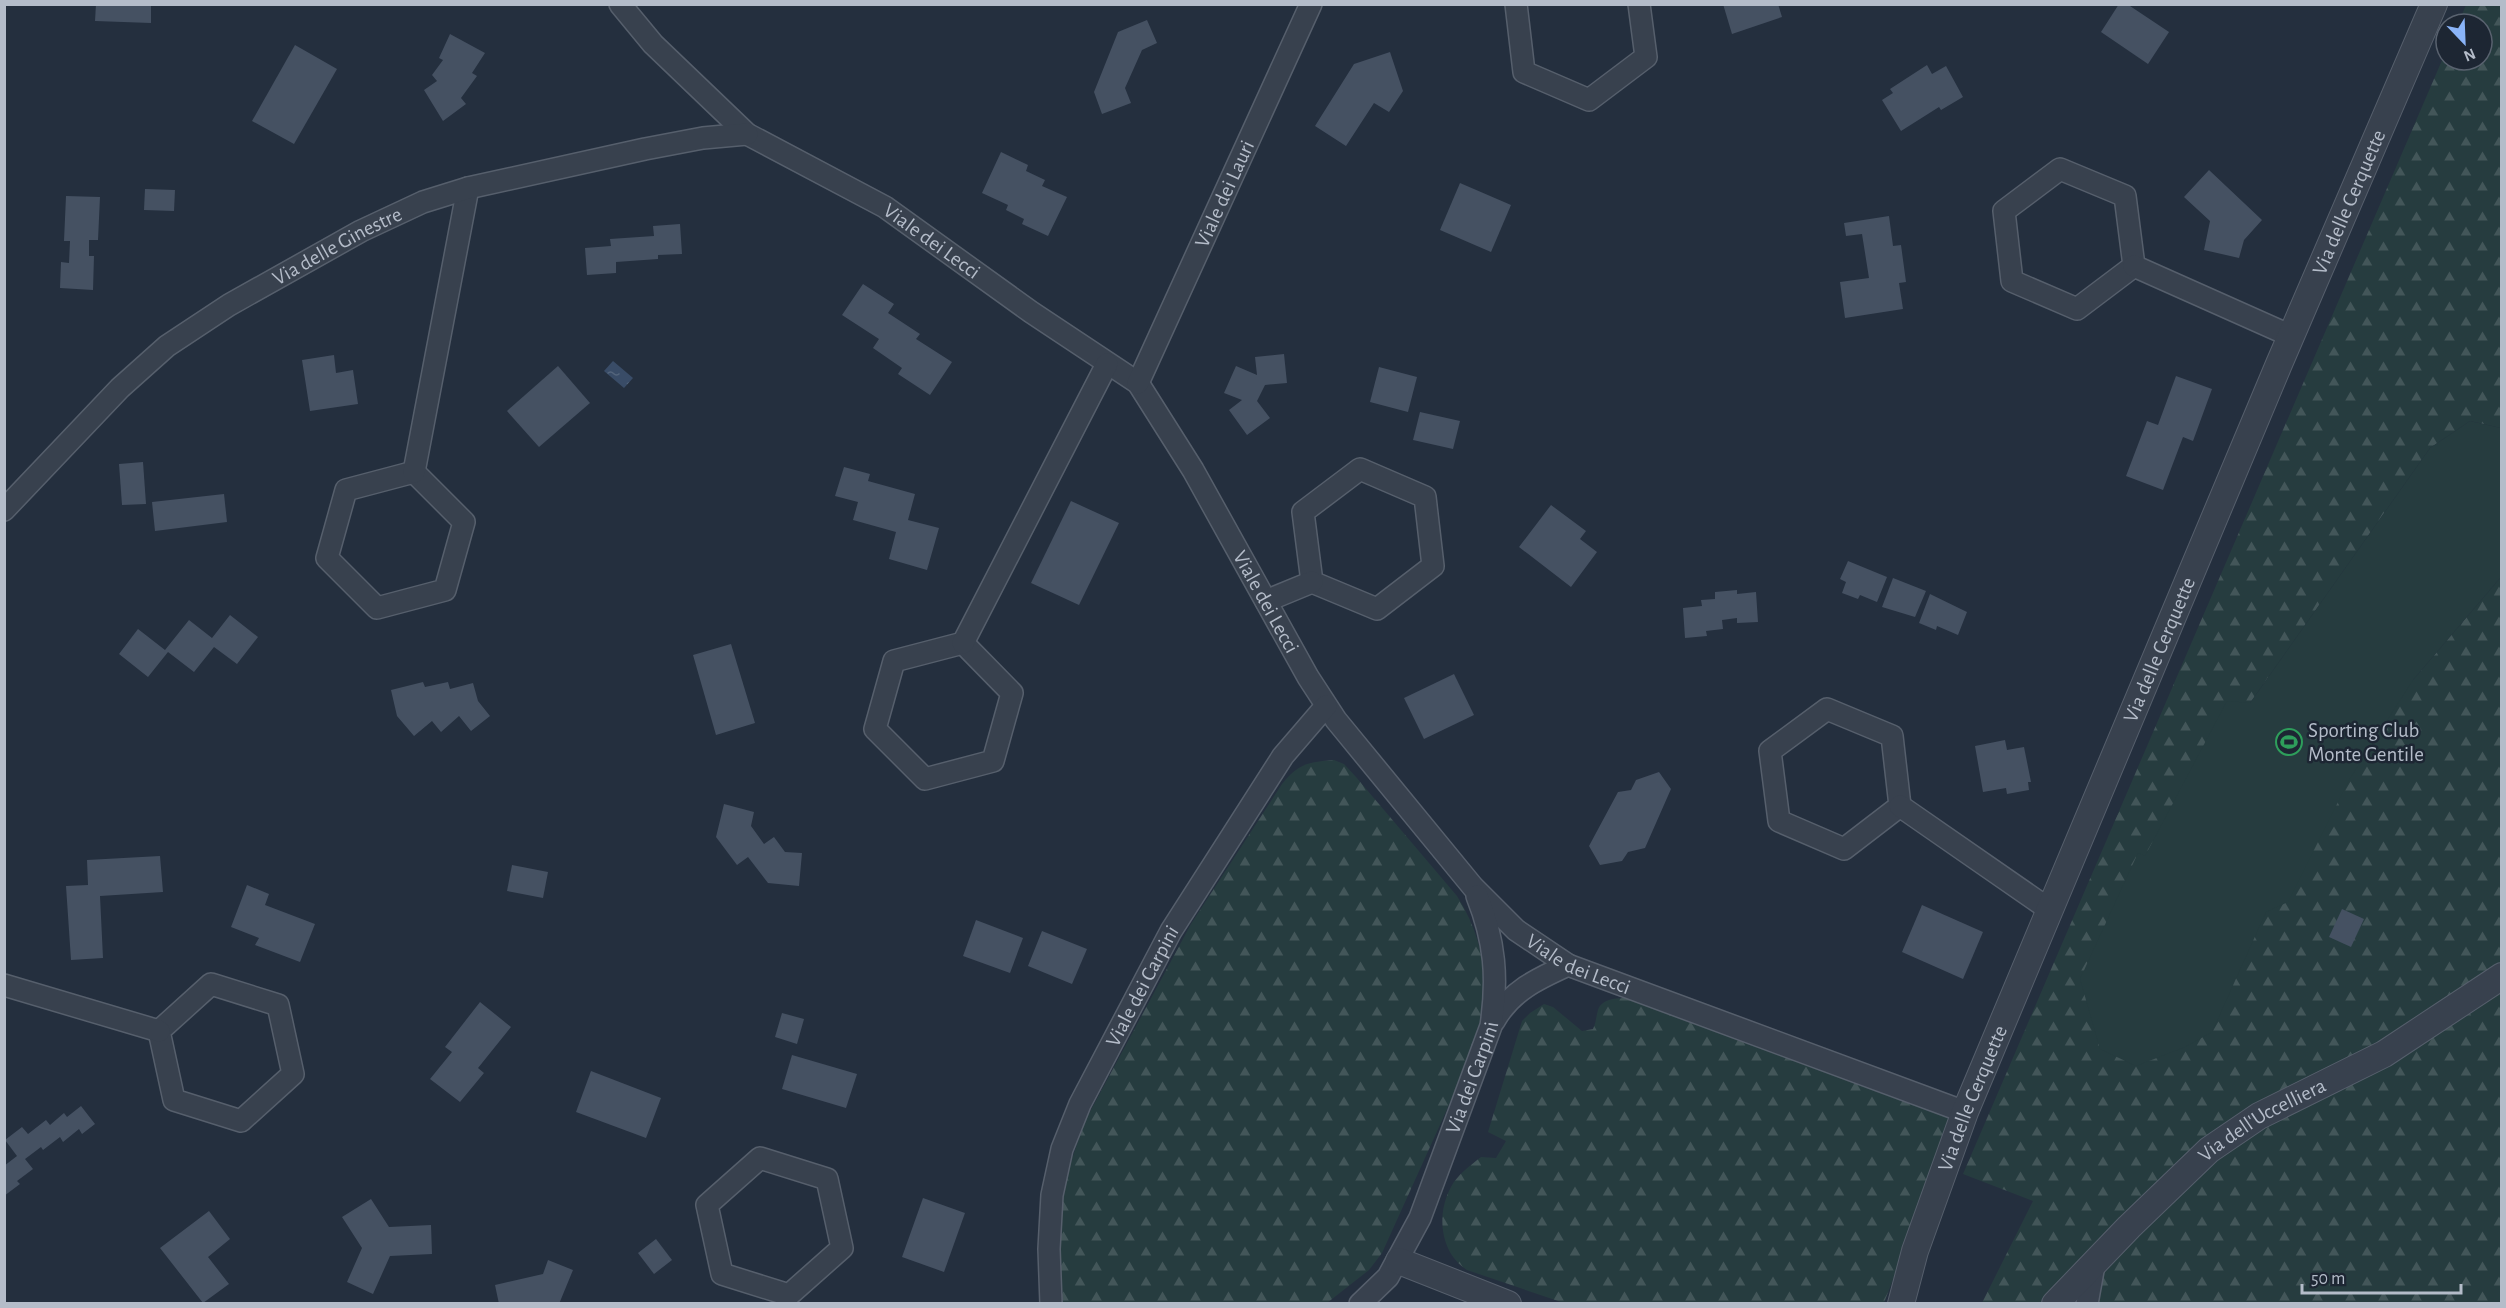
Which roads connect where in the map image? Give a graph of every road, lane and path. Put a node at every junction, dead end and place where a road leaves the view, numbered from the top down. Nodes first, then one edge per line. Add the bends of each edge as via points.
1 (620, 4) edge
2 (1311, 4) edge
3 (1516, 4) edge
4 (1639, 4) edge
5 (2434, 4) edge
6 (747, 134) junction
7 (468, 188) junction
8 (2134, 266) junction
9 (2291, 336) junction
10 (1107, 364) junction
11 (1138, 383) junction
12 (414, 472) junction
13 (4, 510) edge
14 (1312, 582) junction
15 (1266, 601) junction
16 (963, 643) junction
17 (1326, 706) junction
18 (1900, 806) junction
19 (1473, 887) junction
20 (2050, 910) junction
21 (1568, 965) junction
22 (2502, 976) edge
23 (4, 985) edge
24 (1491, 1026) junction
25 (159, 1031) junction
26 (1965, 1112) junction
27 (1399, 1261) junction
28 (2094, 1265) junction
29 (790, 1299) edge
30 (1051, 1304) edge
31 (1360, 1304) edge
32 (1508, 1304) edge
33 (1901, 1304) edge
34 (2055, 1304) edge
35 (2087, 1304) edge

1 - 6 street, Viale dei Lecci via 653,44
2 - 11 street, Viale dei Lauri
3 - 4 street via 1524,72 1589,100 1646,57
5 - 9 street, Via delle Cerquette
6 - 7 street, Via delle Ginestre via 645,148
6 - 10 street, Viale dei Lecci via 885,207
7 - 12 street
7 - 13 street, Via delle Ginestre via 390,217 310,258 190,329 120,388
8 - 8 street via 2125,196 2060,169 2004,212 2012,281 2077,309
8 - 9 street
9 - 20 street, Via delle Cerquette
10 - 11 street, Viale dei Lecci
10 - 16 street
11 - 15 street, Viale dei Lecci via 1193,470
12 - 12 street via 346,490 327,558 376,608 445,590 464,522
14 - 14 street via 1377,609 1433,566 1425,497 1360,470 1303,512
14 - 15 street
15 - 17 street, Viale dei Lecci
16 - 16 street via 894,661 875,729 925,779 993,761 1006,716 1012,693
17 - 19 street, Viale dei Lecci
17 - 30 street, Viale dei Carpini via 1283,756 1171,931 1080,1104 1062,1149 1052,1195
18 - 18 street via 1892,736 1827,709 1770,751 1779,821 1844,849
18 - 20 street
19 - 21 street, Viale dei Lecci via 1516,930
19 - 24 street, Via dei Carpini via 1494,955
20 - 26 street, Via delle Cerquette
21 - 24 street via 1515,993
21 - 26 street, Viale dei Lecci
22 - 28 street, Via dell'Uccelliera via 2384,1054 2278,1106 2225,1138 2200,1157
23 - 25 street
24 - 27 street, Via dei Carpini via 1420,1218
25 - 25 street via 174,1100 241,1121 293,1074 279,1005 245,994 211,984
26 - 33 street, Via delle Cerquette via 1915,1251
27 - 31 street, Via dei Carpini
27 - 32 street
28 - 34 street, Via dell'Uccelliera
28 - 35 street
29 - 29 street via 842,1248 827,1179 760,1158 707,1205 722,1274

